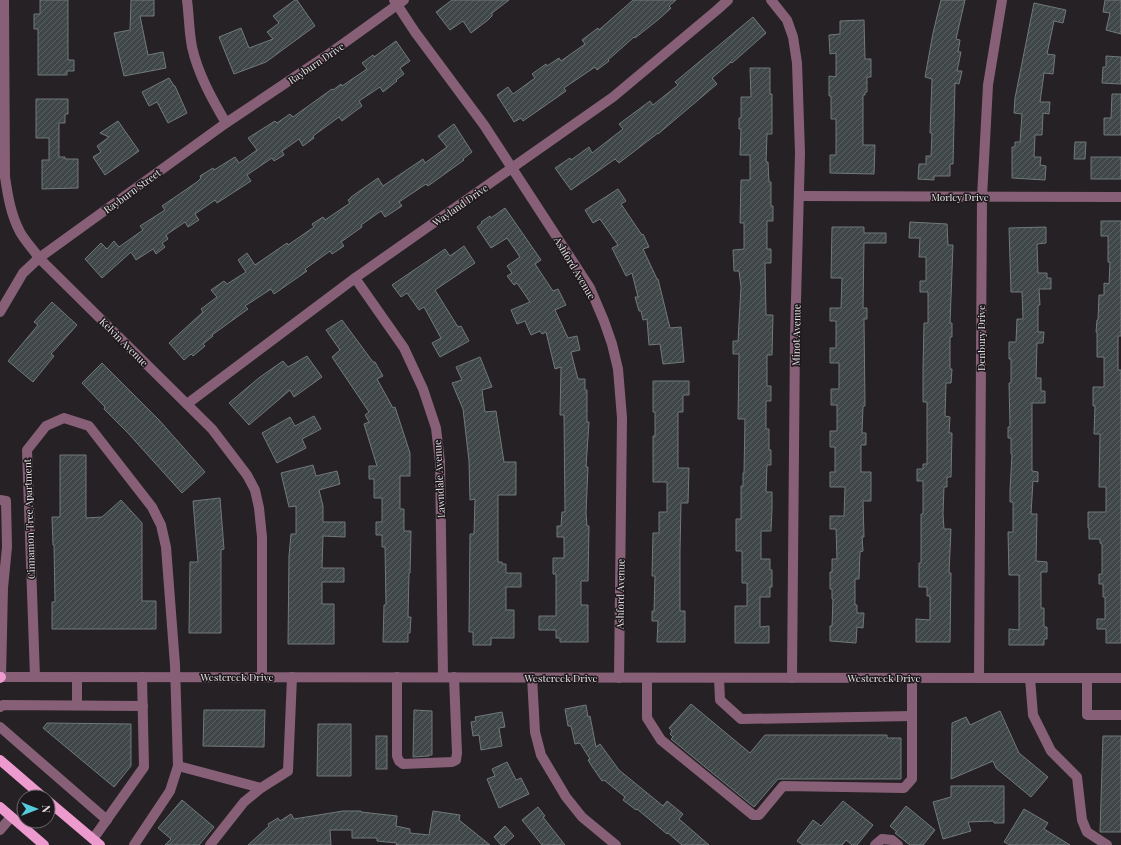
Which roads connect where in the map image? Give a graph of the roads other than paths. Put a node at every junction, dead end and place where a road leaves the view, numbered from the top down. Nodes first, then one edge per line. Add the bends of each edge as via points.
1 (4, 0) edge
2 (188, 0) edge
3 (728, 0) edge
4 (771, 0) edge
5 (1002, 0) edge
6 (399, 2) edge
7 (226, 124) junction
8 (513, 168) junction
9 (799, 196) junction
10 (982, 197) junction
11 (1121, 197) edge
12 (39, 258) junction
13 (355, 278) junction
14 (0, 312) edge
15 (187, 404) junction
16 (0, 500) edge
17 (0, 677) edge
18 (35, 677) junction
19 (77, 677) junction
20 (142, 677) junction
21 (175, 677) junction
22 (262, 677) junction
23 (292, 677) junction
24 (397, 677) junction
25 (443, 677) junction
26 (454, 677) junction
27 (532, 677) junction
28 (619, 678) junction
29 (647, 678) junction
30 (719, 678) junction
31 (792, 678) junction
32 (912, 678) junction
33 (979, 678) junction
34 (1030, 678) junction
35 (1086, 678) junction
36 (1121, 678) edge
37 (76, 705) junction
38 (143, 706) junction
39 (0, 707) edge
40 (1121, 715) edge
41 (912, 716) junction
42 (0, 727) edge
43 (0, 760) edge
44 (178, 766) junction
45 (261, 788) junction
46 (34, 789) edge
47 (0, 807) edge
48 (56, 808) edge
49 (11, 817) junction
50 (107, 820) junction
51 (0, 830) edge
52 (96, 842) edge
53 (44, 845) edge
54 (134, 845) edge
55 (210, 845) edge
56 (616, 845) edge
57 (875, 845) edge
58 (898, 845) edge
59 (1107, 845) edge

1 - 12 street, Kelvin Avenue via 5,177 12,213 21,233
2 - 7 street via 192,46 198,66 207,90
3 - 8 street, Wayland Drive via 613,96
4 - 9 street, Minot Avenue via 787,20 797,63
5 - 10 street, Denbury Drive via 988,84
6 - 7 street, Rayburn Drive via 326,56
6 - 8 street, Ashford Avenue via 415,32
7 - 12 street, Rayburn Street
8 - 13 street, Wayland Drive
8 - 28 street, Ashford Avenue via 590,288 612,344 618,369 622,418
9 - 10 street, Morley Drive
9 - 31 street, Minot Avenue
10 - 11 street, Morley Drive
10 - 33 street, Denbury Drive
12 - 14 street, Rayburn Street via 23,273
12 - 15 street, Kelvin Avenue
13 - 15 street, Wayland Drive
13 - 25 street, Lawndale Avenue via 404,348 423,389 436,428 440,462
15 - 22 street, Kelvin Avenue via 212,428 255,490 262,537
16 - 17 street via 6,501 7,547
17 - 18 street, Westcreek Drive
18 - 19 street, Westcreek Drive
18 - 21 street, Cinnamon Tree Apartment via 27,450 46,426 64,418 89,426 152,507 161,525 166,547
19 - 20 street, Westcreek Drive
19 - 37 street
20 - 21 street, Westcreek Drive
20 - 38 street
21 - 22 street, Westcreek Drive
21 - 44 street, Cinnamon Tree Apartment
22 - 23 street, Westcreek Drive
23 - 24 street, Westcreek Drive
23 - 45 street via 288,771
24 - 25 street, Westcreek Drive
24 - 26 street via 397,756 403,764 456,760
25 - 26 street, Westcreek Drive
26 - 27 street, Westcreek Drive
27 - 28 street, Westcreek Drive
27 - 56 street via 535,732 541,755 566,797 582,817
28 - 29 street, Westcreek Drive
29 - 30 street, Westcreek Drive
29 - 41 street via 647,718 661,740 752,815 759,814 783,786 904,788 912,779
30 - 31 street, Westcreek Drive
30 - 41 street via 720,700 741,719
31 - 32 street, Westcreek Drive
32 - 33 street, Westcreek Drive
32 - 41 street
33 - 34 street, Westcreek Drive
34 - 35 street, Westcreek Drive
34 - 59 street via 1033,715 1051,751 1077,777 1082,820 1087,832
35 - 36 street, Westcreek Drive
35 - 40 street via 1087,715
37 - 38 street
37 - 39 street
38 - 50 street via 144,768
42 - 50 street
43 - 46 main road
44 - 45 street
44 - 54 street, Cinnamon Tree Apartment via 170,791
45 - 55 street via 244,802
47 - 49 main road
48 - 52 main road
49 - 51 street
49 - 53 main road
50 - 52 street
57 - 58 street via 882,839 892,840

